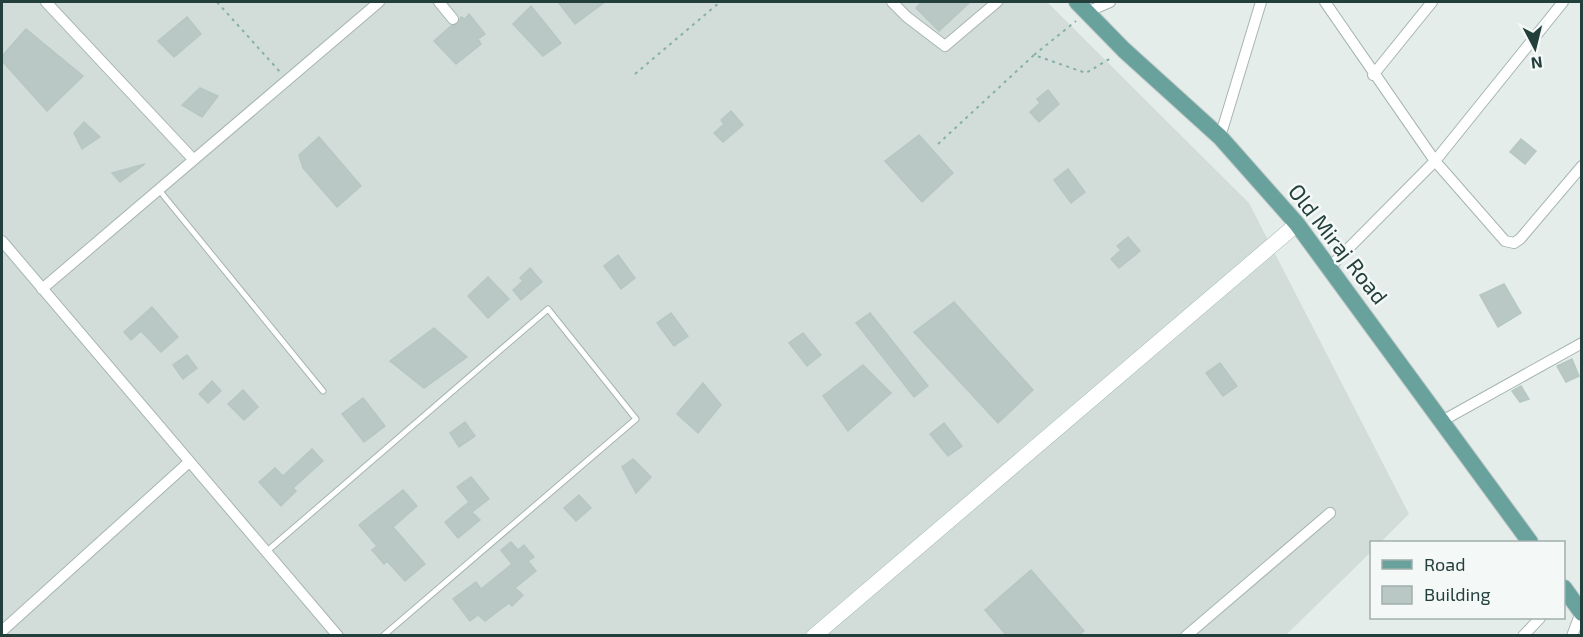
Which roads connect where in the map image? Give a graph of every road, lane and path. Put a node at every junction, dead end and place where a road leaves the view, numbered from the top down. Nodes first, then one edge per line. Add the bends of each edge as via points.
1 (46, 2) edge
2 (217, 2) edge
3 (379, 2) edge
4 (439, 2) edge
5 (720, 2) edge
6 (892, 2) edge
7 (997, 2) edge
8 (1110, 2) edge
9 (1261, 2) edge
10 (1325, 2) edge
11 (1431, 2) edge
12 (1563, 2) edge
13 (1082, 7) edge
14 (453, 19) dead end
15 (1124, 50) junction
16 (1034, 55) junction
17 (635, 74) dead end
18 (1373, 75) junction
19 (287, 80) junction
20 (1220, 137) junction
21 (938, 144) dead end
22 (193, 159) junction
23 (1435, 161) junction
24 (1581, 166) edge
25 (158, 188) junction
26 (1297, 224) junction
27 (2, 241) edge
28 (1329, 268) junction
29 (42, 289) junction
30 (1581, 343) edge
31 (323, 391) dead end
32 (1442, 421) junction
33 (188, 463) junction
34 (1330, 513) dead end
35 (1529, 541) edge
36 (265, 553) junction
37 (1565, 591) edge
38 (1581, 613) edge
39 (1539, 619) edge
40 (2, 631) edge
41 (823, 633) edge
42 (338, 636) edge
43 (383, 636) edge
44 (1186, 636) edge
45 (1523, 636) edge
46 (1572, 636) edge

1 - 22 street
2 - 19 path
3 - 19 street
4 - 14 street
5 - 17 path
6 - 7 street via 945,45
8 - 13 street
9 - 20 street
10 - 18 street
11 - 18 street
12 - 23 street
13 - 15 main road, Old Miraj Road
13 - 16 path
15 - 16 path via 1086,73
15 - 20 main road, Old Miraj Road
16 - 21 path
18 - 23 street
19 - 22 street
20 - 26 main road, Old Miraj Road
22 - 25 street
23 - 24 street via 1505,241 1514,243
23 - 28 street
25 - 29 street
25 - 31 lane
26 - 28 main road, Old Miraj Road
26 - 41 main road
27 - 29 street
28 - 32 main road, Old Miraj Road
29 - 33 street
30 - 32 street
32 - 35 main road, Old Miraj Road
33 - 36 street
33 - 40 street
34 - 44 street
36 - 42 street
36 - 43 lane via 548,309 636,419
37 - 38 main road
38 - 46 street
39 - 45 street

